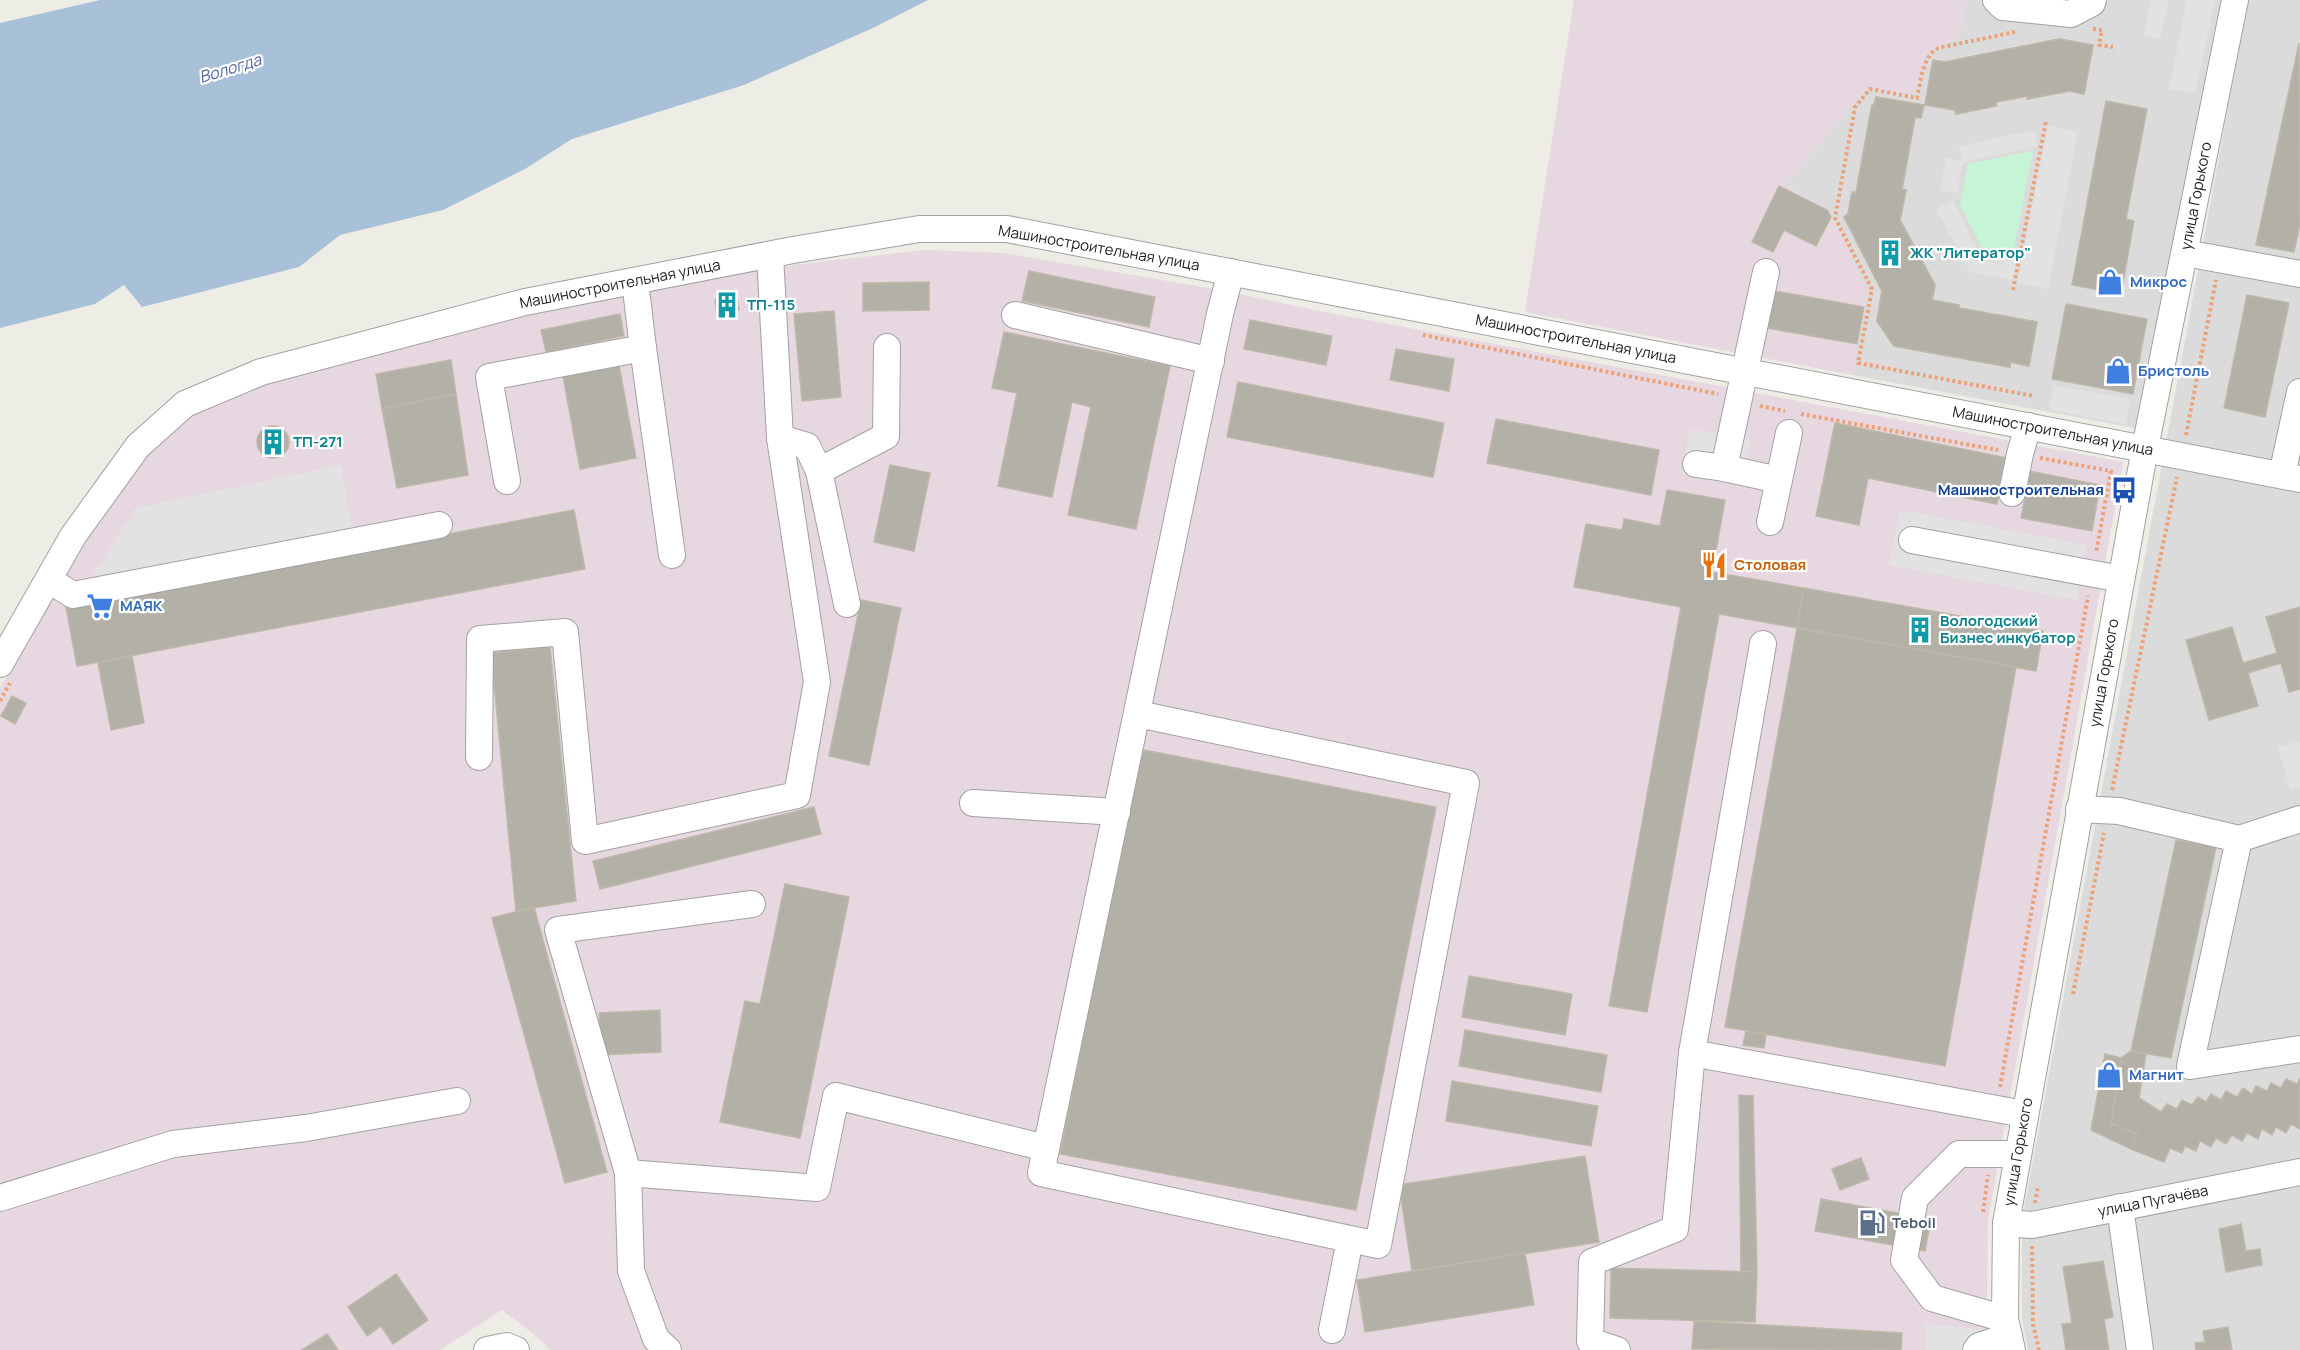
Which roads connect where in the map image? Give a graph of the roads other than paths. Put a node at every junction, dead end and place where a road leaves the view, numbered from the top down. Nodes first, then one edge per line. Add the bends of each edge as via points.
1 (1996, 0) edge
2 (2093, 0) edge
3 (2235, 0) edge
4 (2185, 253) junction
5 (770, 255) junction
6 (1231, 272) junction
7 (1766, 272) dead end
8 (2300, 274) edge
9 (635, 281) junction
10 (1015, 315) dead end
11 (887, 347) dead end
12 (643, 348) junction
13 (1211, 361) junction
14 (1743, 371) junction
15 (2300, 392) edge
16 (1792, 419) road end
17 (2028, 426) junction
18 (780, 438) junction
19 (2145, 448) junction
20 (1696, 464) dead end
21 (1724, 468) junction
22 (819, 471) junction
23 (2295, 474) edge
24 (1779, 480) junction
25 (507, 481) dead end
26 (2012, 493) dead end
27 (1770, 522) dead end
28 (439, 525) dead end
29 (1912, 540) dead end
30 (672, 555) dead end
31 (2121, 579) junction
32 (48, 580) junction
33 (847, 604) dead end
34 (1763, 644) dead end
35 (6, 673) edge
36 (1138, 714) junction
37 (480, 758) dead end
38 (973, 803) dead end
39 (2079, 809) junction
40 (1117, 812) junction
41 (2299, 822) edge
42 (2239, 838) junction
43 (752, 904) dead end
44 (2300, 1048) edge
45 (1692, 1053) junction
46 (458, 1101) dead end
47 (2024, 1114) junction
48 (1046, 1148) junction
49 (2018, 1154) junction
50 (2300, 1172) edge
51 (628, 1173) junction
52 (0, 1198) edge
53 (2121, 1208) junction
54 (1994, 1221) junction
55 (1350, 1240) junction
56 (1332, 1330) dead end
57 (2009, 1335) edge
58 (668, 1350) edge
59 (1617, 1350) edge
60 (1976, 1350) edge
61 (2140, 1350) edge

1 - 2 street via 2003,7 2071,14
3 - 4 street, улица Горького
4 - 8 street
4 - 19 street, улица Горького
5 - 6 street, Машиностроительная улица via 919,229 1007,229
5 - 9 street, Машиностроительная улица
5 - 18 street
6 - 13 street
6 - 14 street, Машиностроительная улица
7 - 14 street
9 - 12 street
9 - 32 street, Машиностроительная улица via 525,302 261,372 185,404 138,446
10 - 13 street
11 - 22 street via 886,436
12 - 25 street via 489,377
12 - 30 street
13 - 36 street
14 - 17 street, Машиностроительная улица
14 - 21 street
15 - 23 street
16 - 24 street
17 - 19 street, Машиностроительная улица
17 - 26 street
18 - 22 street via 807,446
18 - 37 street via 817,682 797,795 585,841 565,632 480,639
19 - 23 street, Машиностроительная улица
19 - 31 street, улица Горького
20 - 21 street
21 - 24 street
22 - 33 street
24 - 27 street
28 - 32 street via 73,595
29 - 31 street
31 - 39 street, улица Горького
32 - 35 street, Машиностроительная улица
34 - 45 street
36 - 40 street
36 - 55 street via 1466,783 1378,1245
38 - 40 street
39 - 42 street via 2120,811
39 - 47 street, улица Горького
40 - 48 street
41 - 42 street
42 - 44 street via 2190,1066
43 - 51 street via 558,930
45 - 47 street
45 - 59 street via 1675,1229 1592,1262 1590,1341
46 - 52 street via 306,1128 173,1144
47 - 49 street, улица Горького
48 - 51 street via 836,1096 817,1188
48 - 55 street via 1041,1173
49 - 54 street, улица Горького
49 - 57 street via 1959,1154 1915,1198 1904,1260 1932,1298
50 - 53 street, улица Пугачёва
51 - 58 street via 631,1271 656,1339
53 - 54 street, улица Пугачёва via 2032,1225
53 - 61 street
54 - 57 street, улица Горького
55 - 56 street
57 - 60 street

